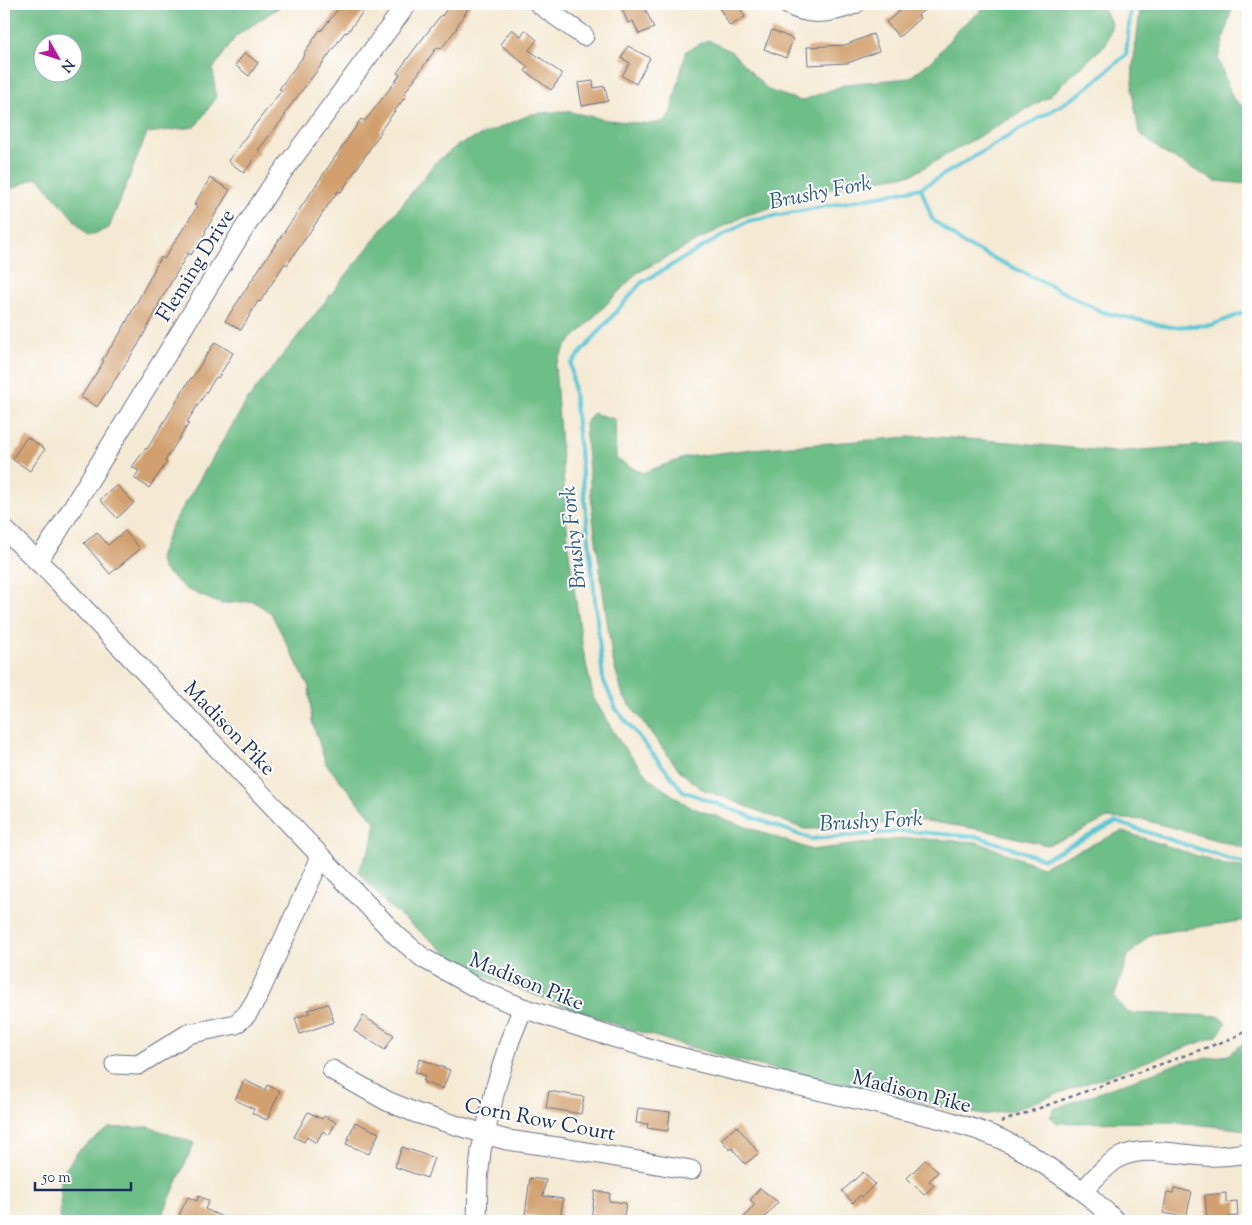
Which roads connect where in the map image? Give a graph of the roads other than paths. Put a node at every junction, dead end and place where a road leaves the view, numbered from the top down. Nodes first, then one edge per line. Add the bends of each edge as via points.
1 (407, 4) edge
2 (539, 4) edge
3 (787, 4) edge
4 (855, 4) edge
5 (584, 36) dead end
6 (4, 529) edge
7 (37, 561) junction
8 (321, 857) junction
9 (523, 1008) junction
10 (115, 1064) dead end
11 (332, 1070) dead end
12 (485, 1134) junction
13 (1248, 1153) edge
14 (690, 1170) dead end
15 (1083, 1191) junction
16 (477, 1221) edge
17 (1116, 1221) edge

1 - 7 street, Fleming Drive via 272,186
2 - 5 street
3 - 4 street via 811,12 841,10
6 - 7 street, Madison Pike
7 - 8 street, Madison Pike
8 - 9 street, Madison Pike via 397,936 423,958 482,991
8 - 10 street via 247,1014 236,1024 188,1034 138,1065
9 - 12 street via 496,1086
9 - 15 street, Madison Pike via 671,1055 978,1130 1028,1154
11 - 12 street, Corn Row Court via 387,1101
12 - 14 street, Corn Row Court
12 - 16 street via 478,1180
13 - 15 street via 1207,1156 1135,1152 1109,1164
15 - 17 street, Madison Pike

